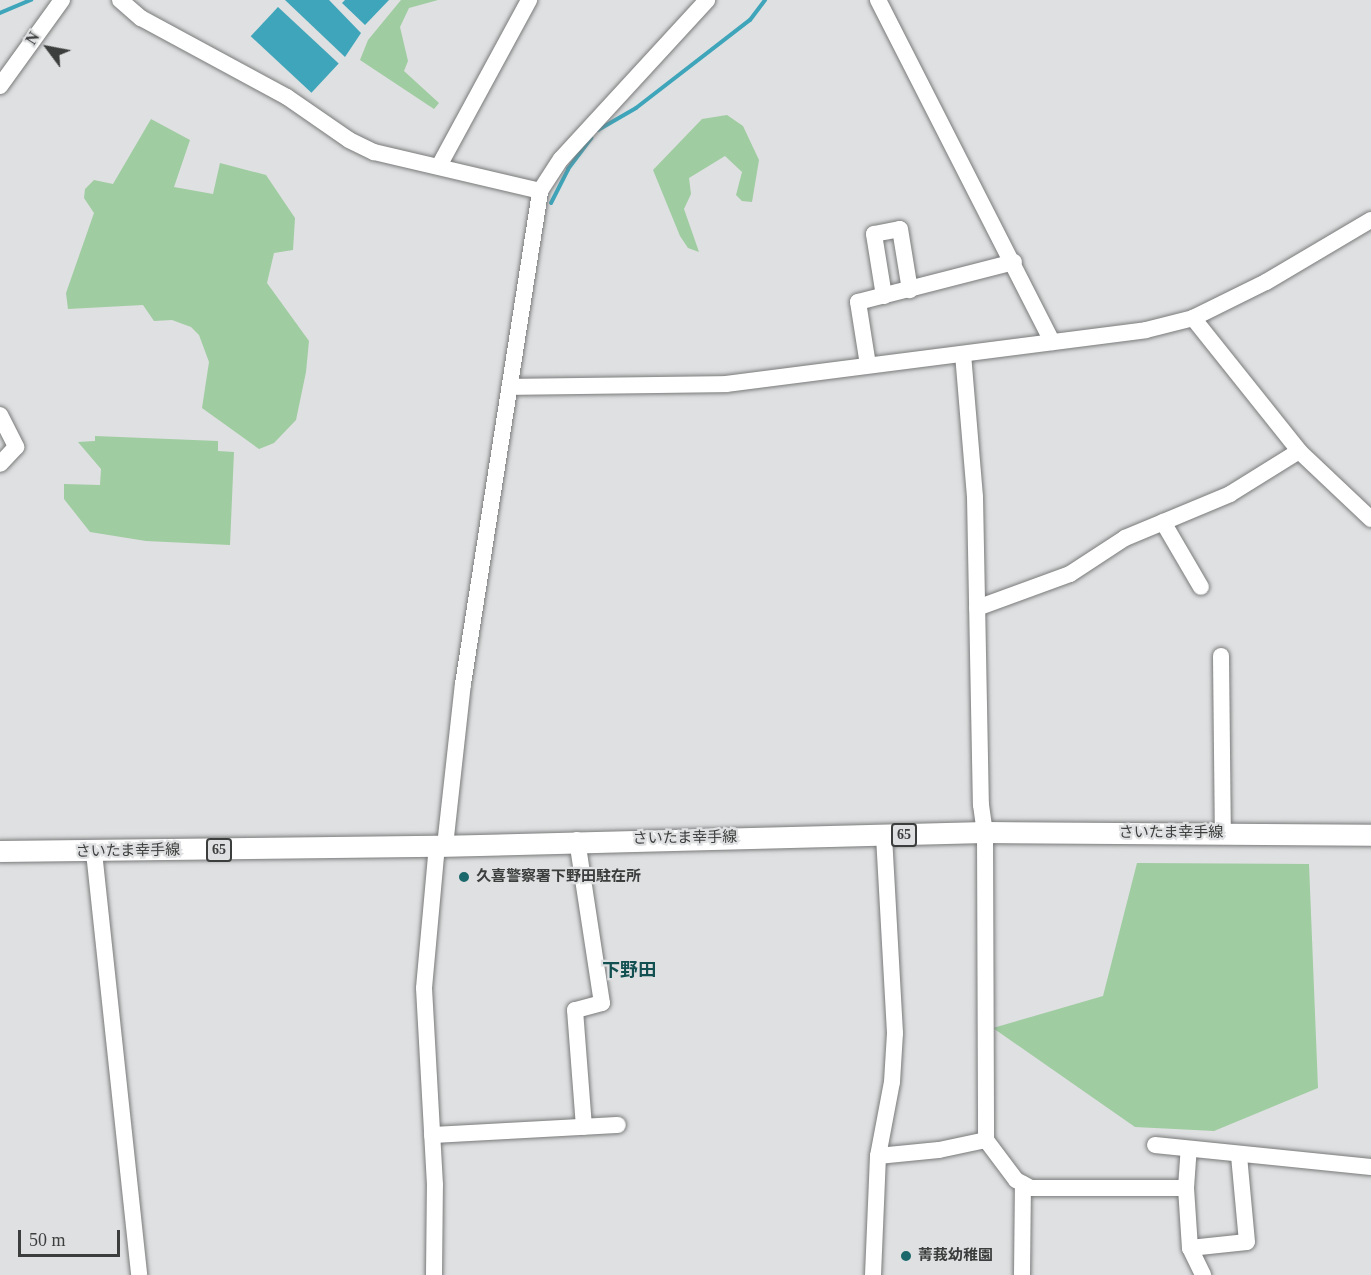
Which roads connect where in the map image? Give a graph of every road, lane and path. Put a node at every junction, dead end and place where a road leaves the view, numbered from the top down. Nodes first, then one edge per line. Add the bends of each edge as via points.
1 (62, 0) edge
2 (120, 0) edge
3 (529, 0) edge
4 (707, 0) edge
5 (878, 0) edge
6 (0, 86) edge
7 (439, 166) junction
8 (540, 191) junction
9 (1371, 220) edge
10 (1014, 262) junction
11 (910, 290) junction
12 (884, 296) junction
13 (1193, 318) junction
14 (1052, 342) junction
15 (963, 354) junction
16 (868, 365) junction
17 (511, 387) junction
18 (0, 415) edge
19 (1299, 451) junction
20 (0, 464) edge
21 (1371, 519) edge
22 (1163, 522) junction
23 (1201, 587) dead end
24 (977, 608) junction
25 (1221, 656) dead end
26 (985, 832) junction
27 (1223, 834) junction
28 (1371, 835) edge
29 (884, 836) junction
30 (578, 840) junction
31 (441, 846) junction
32 (0, 851) edge
33 (94, 852) junction
34 (618, 1125) dead end
35 (584, 1127) junction
36 (432, 1135) junction
37 (986, 1140) junction
38 (1155, 1145) dead end
39 (1189, 1149) junction
40 (1239, 1155) junction
41 (878, 1156) junction
42 (1371, 1167) edge
43 (1023, 1184) junction
44 (1186, 1188) junction
45 (1190, 1248) junction
46 (139, 1275) edge
47 (434, 1275) edge
48 (873, 1275) edge
49 (1022, 1275) edge
50 (1203, 1275) edge

1 - 6 street
2 - 7 street via 141,18 287,97 349,140 374,152
3 - 7 street
4 - 8 street via 561,159
5 - 10 street
7 - 8 street
8 - 17 street
9 - 13 street via 1266,282
10 - 11 street
10 - 14 street
11 - 12 street
11 - 12 street via 900,229 873,234
12 - 16 street via 858,302
13 - 14 street via 1146,330
13 - 19 street
14 - 15 street
15 - 16 street
15 - 24 street via 975,497
16 - 17 street via 726,384
17 - 31 street
18 - 20 street via 16,447
19 - 21 street
19 - 22 street via 1230,494
22 - 23 street
22 - 24 street via 1125,538 1070,574
24 - 26 street via 981,805
25 - 27 street
26 - 27 main road, さいたま幸手線 / 65
26 - 29 main road, さいたま幸手線 / 65
26 - 37 street
27 - 28 main road, さいたま幸手線 / 65
29 - 30 main road, さいたま幸手線 / 65
29 - 41 street via 895,1033 892,1082
30 - 31 main road, さいたま幸手線 / 65
30 - 35 street via 602,1003 574,1010
31 - 33 main road, さいたま幸手線 / 65
31 - 36 street via 424,988
32 - 33 main road, さいたま幸手線 / 65
33 - 46 street
34 - 35 street
35 - 36 street
36 - 47 street
37 - 41 street via 939,1150
37 - 43 street
38 - 39 street
39 - 40 street
39 - 44 street
40 - 42 street
40 - 45 street via 1247,1242
41 - 48 street
43 - 44 street via 1049,1191
43 - 49 street
44 - 45 street
45 - 50 street

